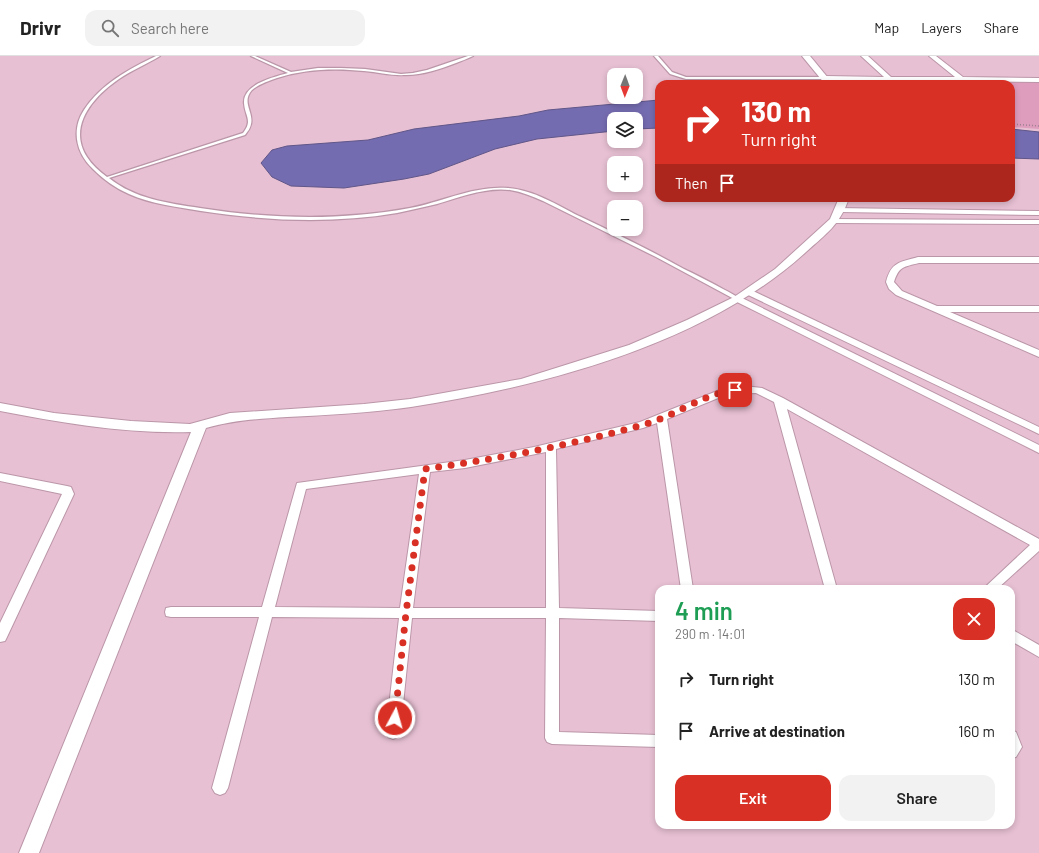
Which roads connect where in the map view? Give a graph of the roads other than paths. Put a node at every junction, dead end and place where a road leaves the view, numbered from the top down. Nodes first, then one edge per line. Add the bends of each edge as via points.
1 (158, 56) edge
2 (253, 56) edge
3 (471, 56) edge
4 (656, 56) edge
5 (806, 56) edge
6 (864, 56) edge
7 (932, 56) edge
8 (290, 73) junction
9 (890, 79) junction
10 (780, 80) edge
11 (826, 80) edge
12 (858, 80) edge
13 (962, 80) junction
14 (1039, 80) edge
15 (106, 178) junction
16 (839, 210) edge
17 (1039, 213) edge
18 (1039, 222) edge
19 (1039, 260) edge
20 (749, 292) junction
21 (738, 298) junction
22 (933, 309) junction
23 (1039, 309) edge
24 (1039, 354) edge
25 (779, 400) junction
26 (0, 407) edge
27 (662, 418) junction
28 (200, 426) junction
29 (1039, 431) edge
30 (551, 447) junction
31 (1039, 449) edge
32 (425, 469) junction
33 (0, 478) edge
34 (1039, 544) edge
35 (686, 585) edge
36 (830, 585) edge
37 (993, 585) edge
38 (171, 612) dead end
39 (268, 612) junction
40 (406, 613) junction
41 (553, 613) junction
42 (655, 616) edge
43 (0, 637) edge
44 (1015, 637) edge
45 (1039, 652) edge
46 (393, 733) dead end
47 (655, 741) edge
48 (220, 788) dead end
49 (29, 853) edge

1 - 15 lane via 105,87 91,101 81,117 77,133 79,148 87,163
2 - 8 lane
3 - 8 lane via 414,74 344,69
4 - 10 lane via 671,73 686,78
5 - 11 street
6 - 9 street
7 - 13 street
8 - 15 lane via 258,85 249,92 245,99 251,120 250,128 244,134
9 - 12 street
9 - 13 street
13 - 14 street
15 - 21 lane via 121,188 150,199 216,213 269,218 360,217 411,209 493,189 511,189 540,198
16 - 17 street
16 - 18 street
16 - 20 street via 779,271
19 - 22 street via 932,259 898,266 893,271 890,282 892,287
20 - 21 street
20 - 29 street
21 - 28 street via 691,323 633,348 523,382 410,403 357,409 230,416
21 - 31 street
22 - 23 street
22 - 24 street
25 - 27 street via 758,390 744,388 726,391
25 - 34 street
25 - 36 street
26 - 28 street via 131,425 181,428
27 - 30 street
27 - 35 street
28 - 49 street
30 - 32 street via 514,456
30 - 41 street
32 - 39 street via 301,486
32 - 40 street
33 - 43 street via 67,490 68,494
34 - 37 street
38 - 39 street
39 - 40 street
39 - 48 street
40 - 41 street
40 - 46 street
41 - 42 street
41 - 47 street via 552,738
44 - 45 street

